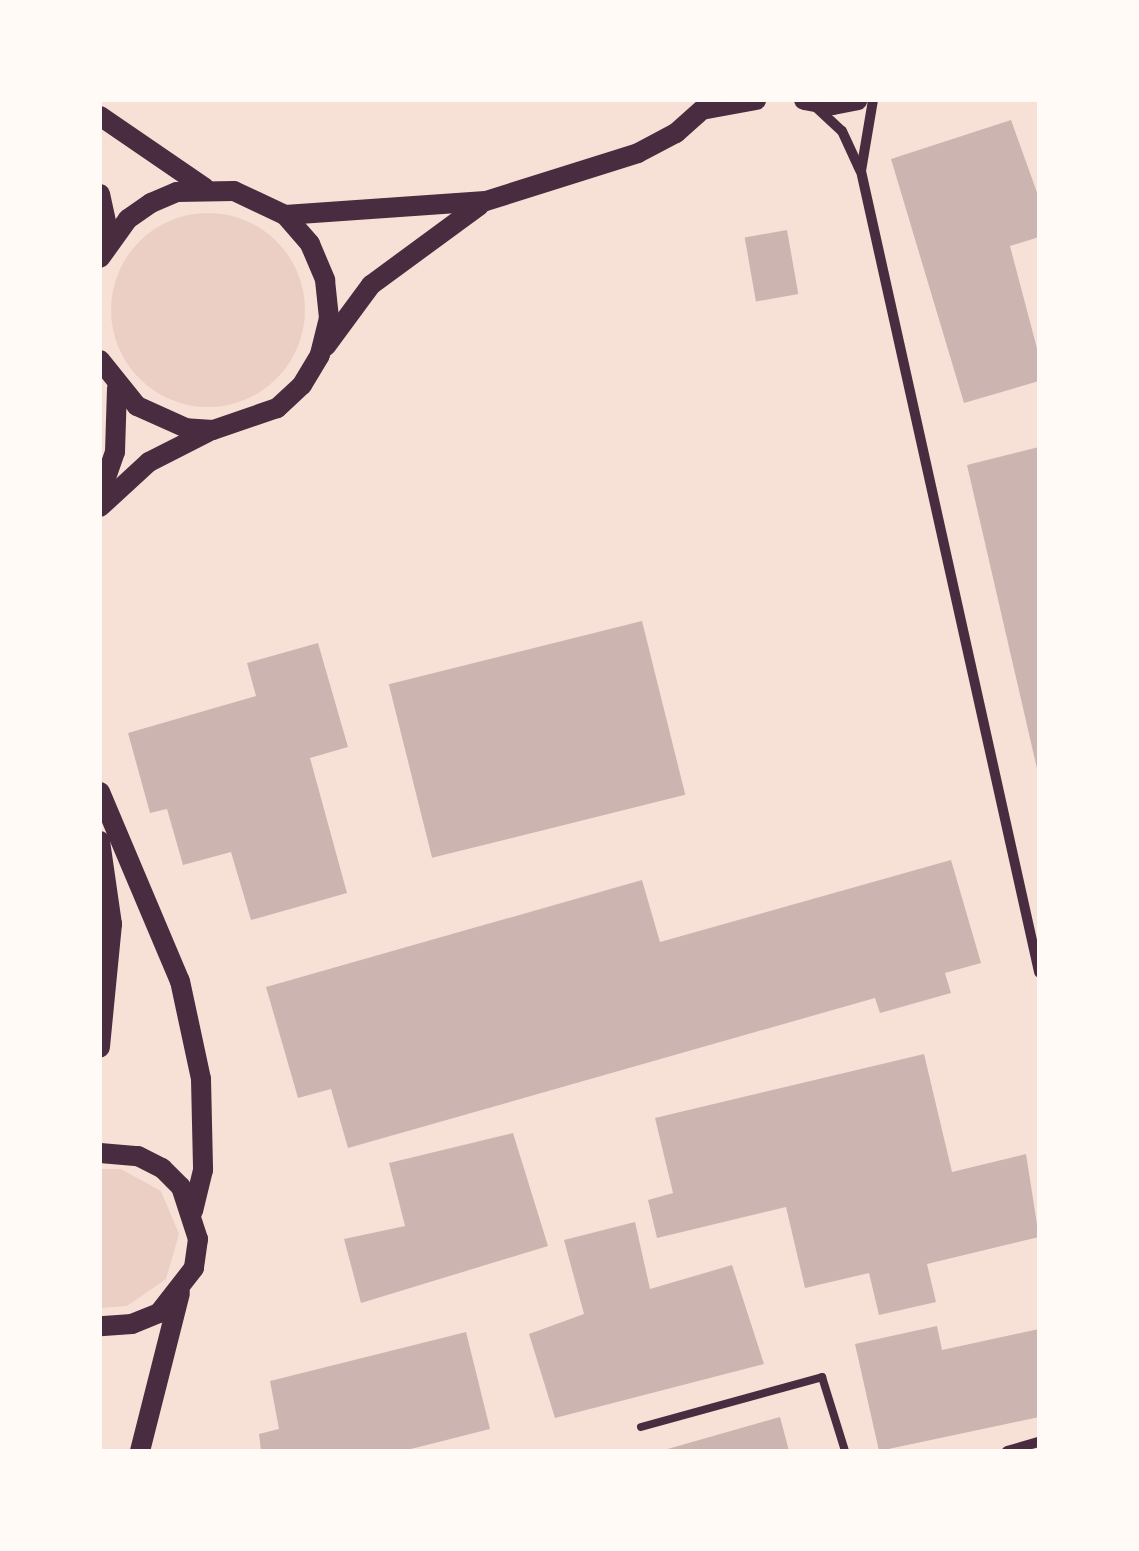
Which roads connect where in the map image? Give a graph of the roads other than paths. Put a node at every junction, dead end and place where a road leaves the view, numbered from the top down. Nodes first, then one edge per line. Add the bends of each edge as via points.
1 (756, 100) edge
2 (858, 100) edge
3 (872, 100) edge
4 (808, 101) edge
5 (710, 105) edge
6 (100, 116) edge
7 (860, 171) junction
8 (205, 188) junction
9 (100, 194) edge
10 (486, 202) junction
11 (284, 216) junction
12 (105, 249) edge
13 (320, 356) junction
14 (100, 360) edge
15 (118, 388) junction
16 (213, 430) junction
17 (100, 494) edge
18 (100, 508) edge
19 (100, 792) edge
20 (100, 841) edge
21 (1039, 972) edge
22 (100, 1047) edge
23 (100, 1153) edge
24 (193, 1211) junction
25 (180, 1293) junction
26 (100, 1326) edge
27 (641, 1427) dead end
28 (1039, 1442) edge
29 (140, 1451) edge
30 (845, 1451) edge
31 (1007, 1451) edge

1 - 5 main road
2 - 4 main road
3 - 7 street
4 - 7 street via 842,130
5 - 10 main road via 638,154
6 - 8 main road
7 - 21 street
8 - 11 main road via 247,195
8 - 12 main road via 151,202
9 - 12 main road
10 - 11 main road
10 - 13 main road via 371,285
11 - 13 main road via 310,244 325,280 328,318
13 - 16 main road via 277,408
14 - 15 main road
15 - 16 main road via 160,420
15 - 17 main road via 114,452
16 - 18 main road via 149,462
19 - 24 main road via 180,980 201,1079 202,1170
20 - 22 main road via 112,924
23 - 24 main road via 138,1156 162,1168
24 - 25 main road via 194,1268
25 - 26 main road via 132,1324
25 - 29 main road
27 - 30 lane via 822,1378
28 - 31 street

